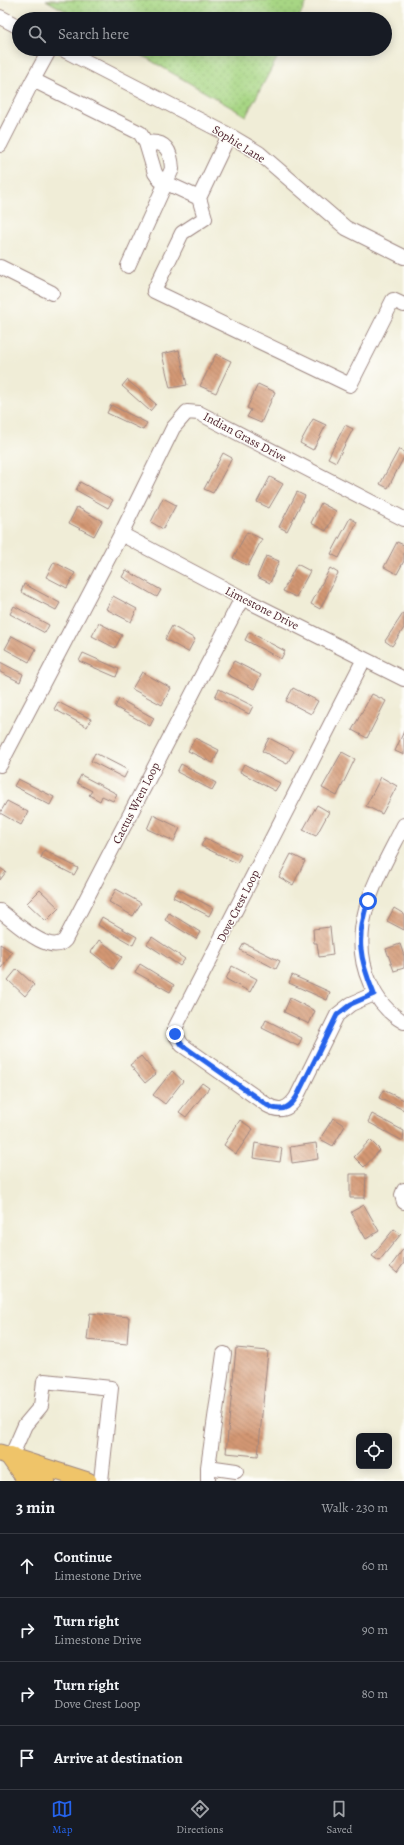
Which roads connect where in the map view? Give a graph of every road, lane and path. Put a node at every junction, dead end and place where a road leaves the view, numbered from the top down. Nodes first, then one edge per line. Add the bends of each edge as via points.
1 (0, 18) edge
2 (12, 24) edge
3 (46, 56) edge
4 (76, 56) edge
5 (33, 80) junction
6 (229, 135) junction
7 (146, 143) junction
8 (0, 145) edge
9 (167, 182) junction
10 (199, 198) junction
11 (404, 257) edge
12 (128, 266) dead end
13 (0, 267) edge
14 (52, 293) dead end
15 (404, 305) edge
16 (404, 519) edge
17 (121, 534) junction
18 (242, 598) junction
19 (364, 659) junction
20 (404, 679) edge
21 (0, 765) edge
22 (404, 825) edge
23 (0, 911) edge
24 (374, 994) junction
25 (404, 1022) edge
26 (404, 1190) edge
27 (404, 1202) edge
28 (224, 1354) dead end
29 (5, 1455) edge
30 (236, 1471) dead end
31 (208, 1474) edge
32 (45, 1481) edge
33 (88, 1481) edge
34 (101, 1481) edge

1 - 2 street
3 - 5 street
4 - 6 street, Sophie Lane
5 - 7 street via 140,134
5 - 8 street
6 - 10 street
6 - 11 street, Sophie Lane via 259,153 346,228
7 - 9 street via 155,173 160,180
7 - 9 street via 163,144 171,156 172,169
9 - 10 street
9 - 12 street
10 - 15 street via 205,218 182,233 154,291 350,385 393,300
13 - 14 street
16 - 17 street, Indian Grass Drive via 199,413 187,412 173,428
17 - 18 street, Limestone Drive
17 - 21 street
18 - 19 street, Limestone Drive
18 - 23 street, Cactus Wren Loop via 65,940 56,945 46,944
19 - 20 street, Limestone Drive
19 - 24 street, Dove Crest Loop via 175,1034 182,1045 267,1105 280,1110 292,1104 296,1098 337,1015 351,1004
22 - 24 street via 368,901 364,915 361,955
24 - 25 street via 389,1011
26 - 27 street
28 - 31 street
29 - 32 highway via 23,1474
29 - 33 main road
29 - 34 street via 41,1406 44,1381 111,1388
30 - 31 street

